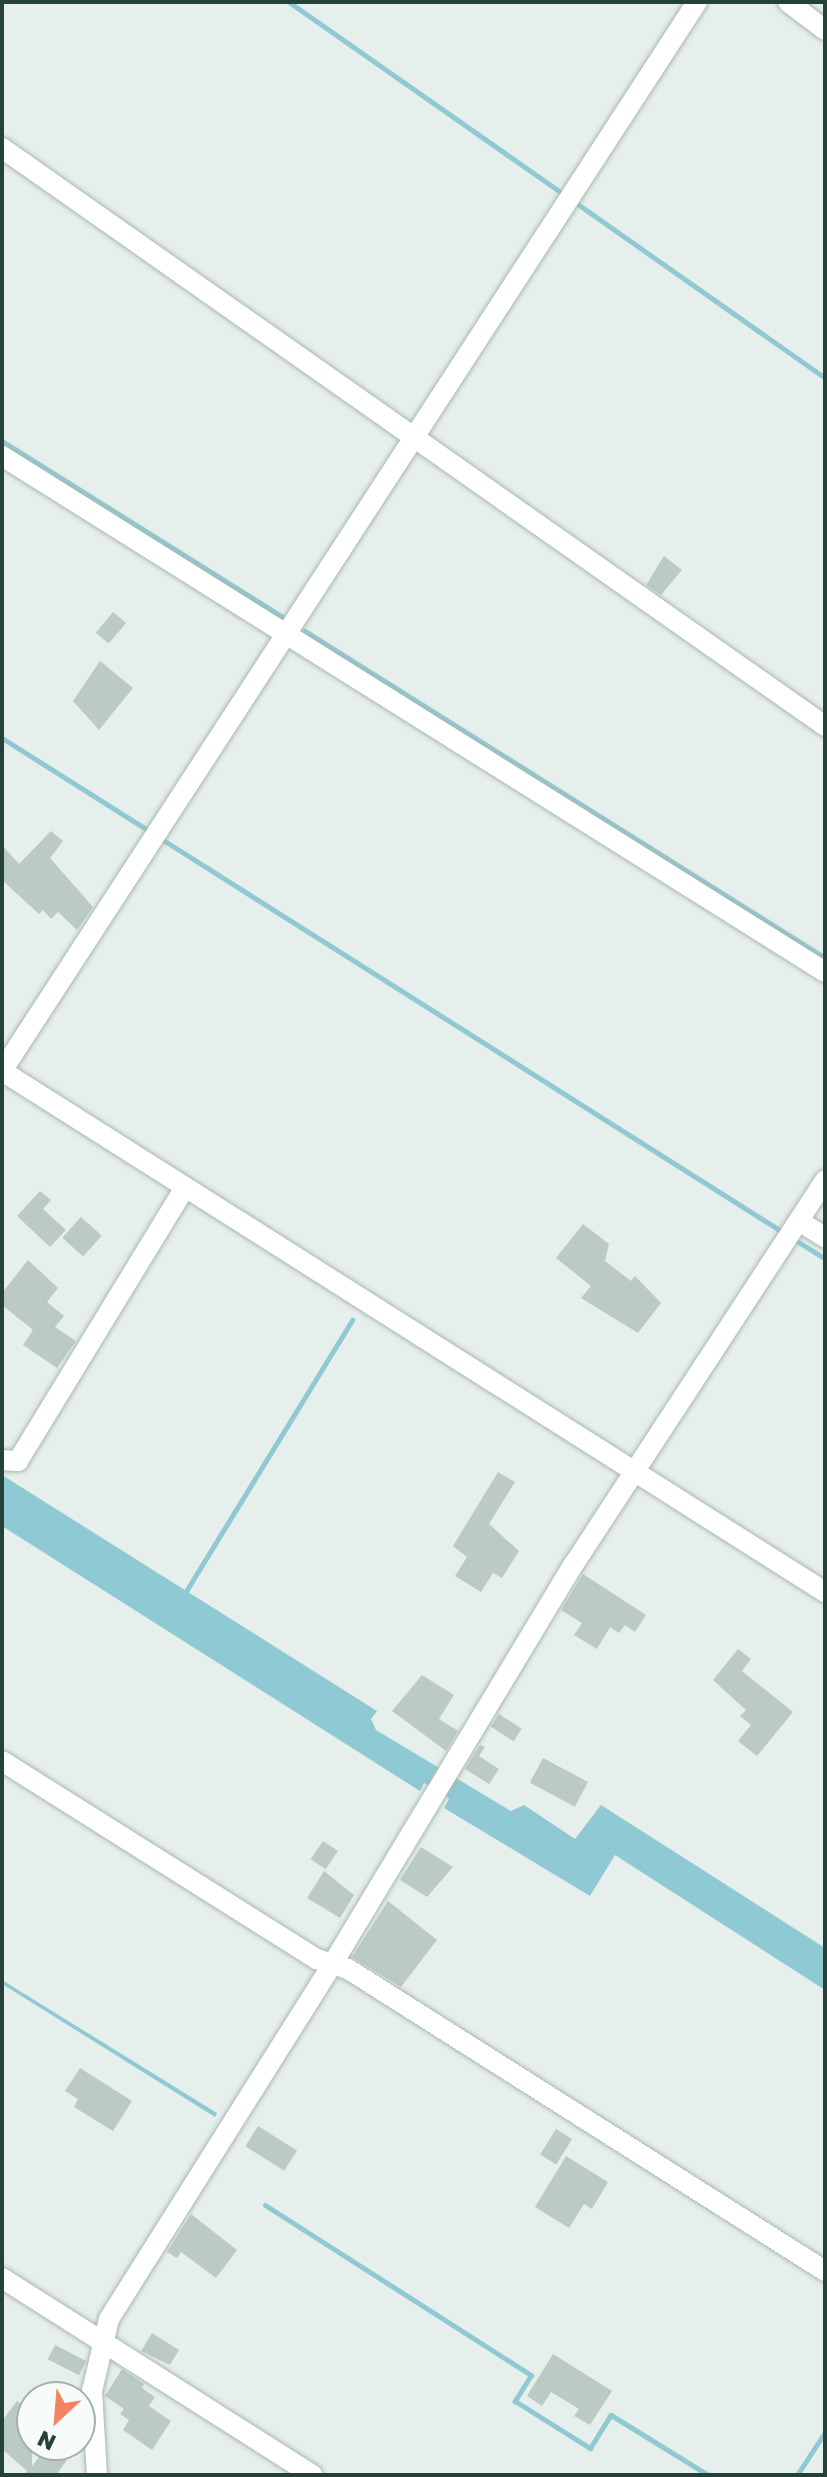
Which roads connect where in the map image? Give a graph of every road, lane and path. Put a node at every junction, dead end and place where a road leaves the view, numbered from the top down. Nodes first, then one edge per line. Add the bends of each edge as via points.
1 (697, 2) edge
2 (788, 2) edge
3 (825, 30) edge
4 (2, 148) edge
5 (415, 438) junction
6 (2, 456) edge
7 (287, 635) junction
8 (825, 726) edge
9 (825, 972) edge
10 (2, 1071) edge
11 (825, 1180) edge
12 (184, 1189) junction
13 (792, 1231) junction
14 (825, 1237) edge
15 (2, 1460) edge
16 (633, 1472) junction
17 (825, 1592) edge
18 (2, 1761) edge
19 (333, 1963) junction
20 (825, 2271) edge
21 (2, 2278) edge
22 (101, 2340) junction
23 (97, 2475) edge
24 (313, 2475) edge

1 - 5 street
2 - 3 street
4 - 5 street
5 - 7 street
5 - 8 street
6 - 7 street
7 - 9 street
7 - 10 street
10 - 12 street
11 - 13 street
12 - 15 street via 18,1461
12 - 16 street
13 - 14 street
13 - 16 street
16 - 17 street
16 - 19 street
18 - 19 street via 317,1959
19 - 20 street
19 - 22 street via 133,2277
21 - 22 street
22 - 23 street via 92,2391
22 - 24 street

